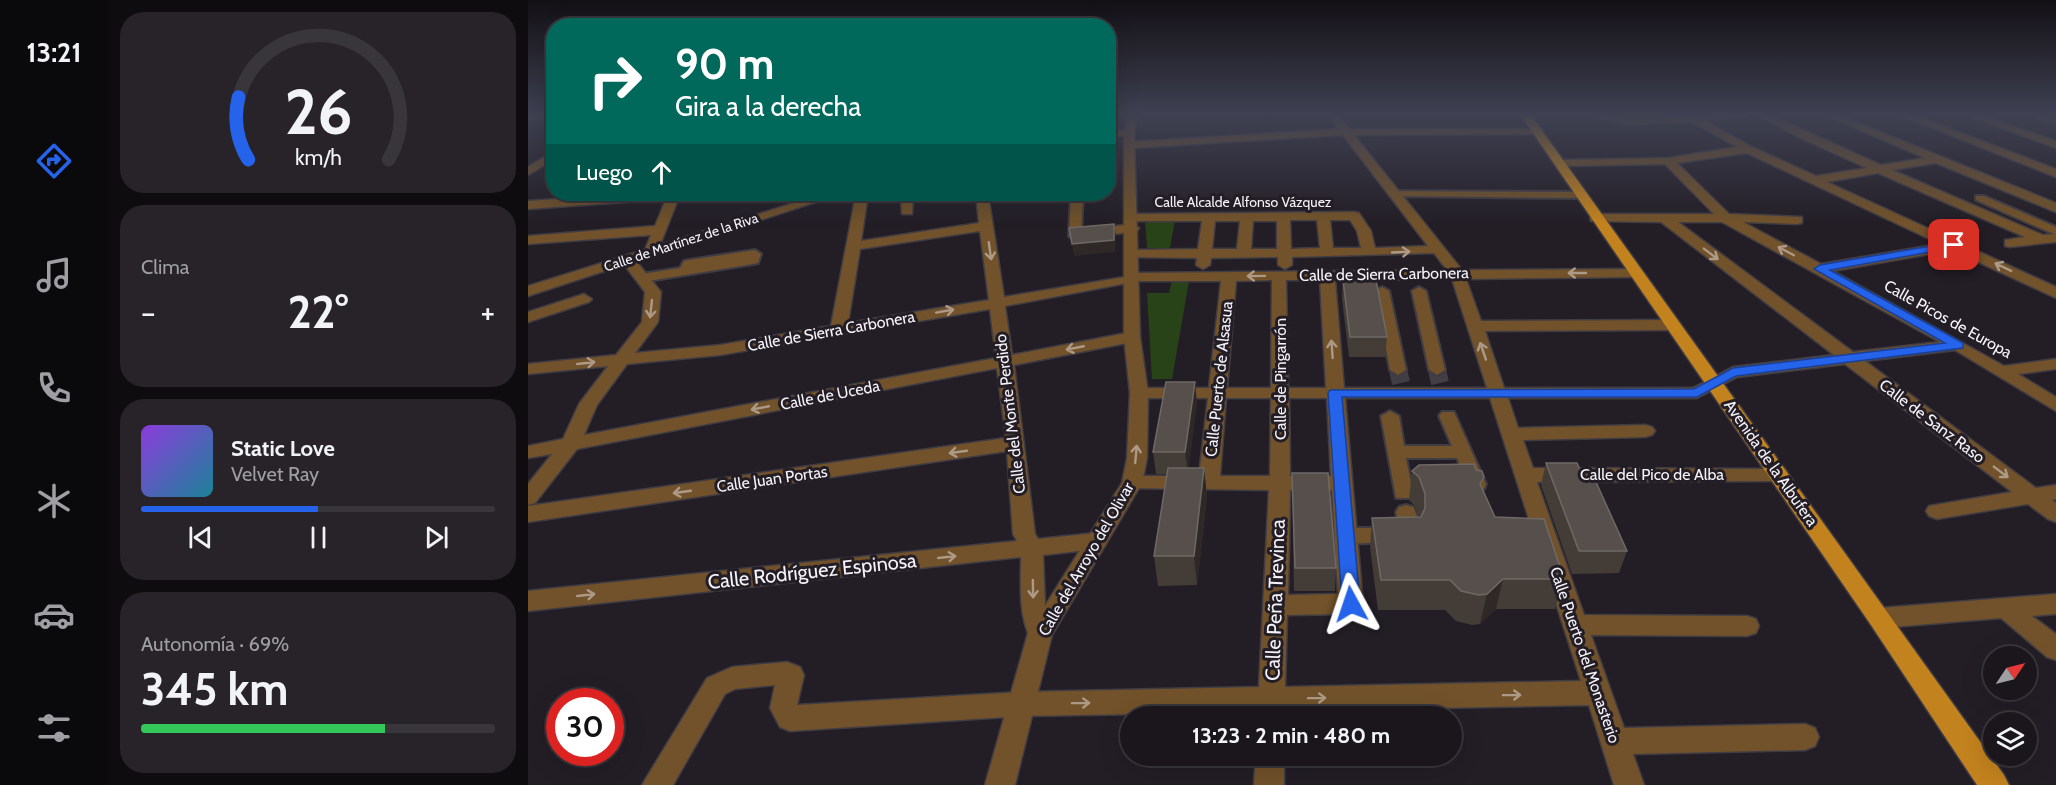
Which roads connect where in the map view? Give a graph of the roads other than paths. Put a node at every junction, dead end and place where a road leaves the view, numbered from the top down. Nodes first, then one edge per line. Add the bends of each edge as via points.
1 (1130, 151) edge
2 (1360, 151) edge
3 (1551, 151) edge
4 (1737, 151) edge
5 (1752, 151) edge
6 (1841, 151) edge
7 (1918, 151) edge
8 (1998, 151) edge
9 (1938, 159) junction
10 (546, 160) edge
11 (1668, 161) junction
12 (1560, 163) junction
13 (1881, 169) junction
14 (546, 172) edge
15 (528, 173) edge
16 (2056, 173) edge
17 (1816, 180) junction
18 (1393, 193) junction
19 (1581, 195) junction
20 (1980, 198) dead end
21 (581, 201) edge
22 (672, 201) edge
23 (812, 201) edge
24 (861, 201) edge
25 (907, 201) edge
26 (983, 201) edge
27 (1077, 201) edge
28 (528, 205) edge
29 (2056, 208) edge
30 (906, 211) dead end
31 (1209, 217) junction
32 (1247, 217) junction
33 (1283, 217) junction
34 (1323, 217) junction
35 (1596, 218) junction
36 (1664, 218) junction
37 (1725, 218) junction
38 (1797, 220) dead end
39 (1132, 223) junction
40 (987, 226) junction
41 (658, 230) junction
42 (2056, 231) edge
43 (1075, 236) joint
44 (2049, 239) edge
45 (528, 240) edge
46 (2010, 243) dead end
47 (1956, 244) junction
48 (854, 246) junction
49 (1438, 249) junction
50 (651, 252) junction
51 (1369, 252) junction
52 (1204, 253) junction
53 (1244, 253) junction
54 (1284, 253) junction
55 (1327, 253) junction
56 (1132, 254) junction
57 (627, 260) junction
58 (1820, 269) junction
59 (685, 271) dead end
60 (1457, 273) junction
61 (1636, 273) junction
62 (1283, 275) junction
63 (1327, 275) junction
64 (1201, 276) junction
65 (1229, 276) junction
66 (642, 278) junction
67 (1132, 278) junction
68 (528, 291) edge
69 (1382, 291) dead end
70 (1419, 291) dead end
71 (2056, 293) edge
72 (585, 299) dead end
73 (997, 302) junction
74 (528, 317) edge
75 (1673, 326) junction
76 (1475, 327) junction
77 (839, 328) junction
78 (1132, 337) junction
79 (1958, 345) junction
80 (1849, 359) junction
81 (620, 360) junction
82 (1005, 361) junction
83 (2056, 364) edge
84 (528, 369) edge
85 (2003, 371) junction
86 (1401, 382) junction
87 (1440, 382) junction
88 (1714, 382) junction
89 (1139, 393) junction
90 (1219, 393) junction
91 (1281, 393) junction
92 (1335, 393) junction
93 (1497, 393) junction
94 (2056, 405) edge
95 (1390, 416) dead end
96 (1448, 416) dead end
97 (1645, 431) dead end
98 (1511, 434) junction
99 (1016, 443) junction
100 (570, 445) junction
101 (528, 452) edge
102 (1396, 452) junction
103 (1463, 453) junction
104 (1778, 474) junction
105 (1525, 475) junction
106 (1132, 483) junction
107 (1209, 483) junction
108 (1280, 483) junction
109 (1343, 483) junction
110 (2056, 492) edge
111 (1480, 493) edge
112 (2032, 496) junction
113 (528, 498) edge
114 (1936, 511) dead end
115 (528, 514) edge
116 (2056, 514) edge
117 (1345, 536) junction
118 (1096, 541) junction
119 (1032, 548) junction
120 (528, 601) edge
121 (2056, 604) edge
122 (1275, 605) junction
123 (2008, 610) junction
124 (1880, 618) junction
125 (1575, 625) junction
126 (1747, 626) dead end
127 (1040, 633) junction
128 (2056, 649) edge
129 (1598, 693) junction
130 (1022, 704) junction
131 (1146, 706) edge
132 (1271, 706) edge
133 (1315, 706) edge
134 (1805, 737) dead end
135 (1614, 741) junction
136 (1270, 766) edge
137 (657, 785) edge
138 (1000, 785) edge
139 (1269, 785) edge
140 (1629, 785) edge
141 (1994, 785) edge

1 - 39 street, Calle del Arroyo del Olivar
2 - 18 street, Calle Puerto del Monasterio
3 - 12 main road, Avenida de la Albufera
4 - 11 street
5 - 17 street
6 - 13 street
7 - 9 street
8 - 16 street
9 - 13 street
9 - 29 street
10 - 15 street
11 - 12 street
11 - 37 street
12 - 19 main road, Avenida de la Albufera
13 - 17 street
13 - 44 street
14 - 15 street
17 - 47 street
18 - 19 street
18 - 49 street, Calle Puerto del Monasterio
19 - 35 main road, Avenida de la Albufera
20 - 42 street
21 - 28 street
22 - 41 street
23 - 50 street, Calle de Martínez de la Riva
24 - 48 street
25 - 30 street
26 - 40 street, Calle del Monte Perdido
27 - 43 street
31 - 32 street, Calle Alcalde Alfonso Vázquez
31 - 39 street, Calle Alcalde Alfonso Vázquez
31 - 52 street
32 - 33 street, Calle Alcalde Alfonso Vázquez
32 - 53 street
33 - 34 street, Calle Alcalde Alfonso Vázquez
33 - 54 street, Calle de Pingarrón
34 - 51 street, Calle Alcalde Alfonso Vázquez via 1354,216 1364,231
34 - 55 street
35 - 36 street, Calle Picos de Europa
35 - 61 main road, Avenida de la Albufera
36 - 37 street, Calle Picos de Europa
36 -> 80 street, Calle de Sanz Raso
37 - 38 street, Calle Picos de Europa
58 -> 37 street, Calle Picos de Europa
39 - 43 street, Calle Alcalde Alfonso Vázquez
39 - 56 street, Calle del Arroyo del Olivar
40 - 48 street
40 -> 73 street, Calle del Monte Perdido
41 - 45 street
41 - 50 street
44 - 46 street
47 - 58 street, Calle Picos de Europa
71 -> 47 street
48 - 77 street
51 -> 49 street
49 - 60 street, Calle Puerto del Monasterio
50 - 57 street, Calle de Martínez de la Riva
51 - 55 street
52 - 53 street
52 - 56 street
52 - 64 street
53 - 54 street
54 - 55 street
54 - 62 street, Calle de Pingarrón
56 - 67 street, Calle del Arroyo del Olivar
57 - 66 street
57 - 68 street, Calle de Martínez de la Riva
58 - 79 street, Calle Picos de Europa
59 - 66 street
61 -> 60 street, Calle de Sierra Carbonera
60 - 63 street, Calle de Sierra Carbonera
60 - 76 street, Calle Puerto del Monasterio
61 - 75 main road, Avenida de la Albufera
62 - 63 street, Calle de Sierra Carbonera
62 -> 65 street, Calle de Sierra Carbonera
62 - 91 street, Calle de Pingarrón
92 -> 63 street
64 - 65 street, Calle de Sierra Carbonera
64 - 67 street, Calle de Sierra Carbonera
65 - 90 street, Calle Puerto de Alsasua
66 -> 81 street via 653,292 650,322
67 - 73 street, Calle de Sierra Carbonera
67 - 78 street, Calle del Arroyo del Olivar
69 - 86 street
70 - 87 street
72 - 74 street
77 -> 73 street, Calle de Sierra Carbonera
73 - 82 street, Calle del Monte Perdido
75 - 76 street
75 - 88 main road, Avenida de la Albufera
93 -> 76 street, Calle Puerto del Monasterio
77 - 81 street, Calle de Sierra Carbonera via 720,350
78 -> 82 street, Calle de Uceda
78 - 89 street, Calle del Arroyo del Olivar
79 - 80 street
79 - 85 street, Calle Picos de Europa
80 - 88 street via 1733,372
80 -> 112 street, Calle de Sanz Raso
84 -> 81 street, Calle de Sierra Carbonera
81 - 100 street via 588,404
82 - 99 street, Calle del Monte Perdido
82 -> 100 street, Calle de Uceda
83 - 85 street
85 - 94 street, Calle Picos de Europa
86 - 87 street
86 - 92 street
87 - 93 street
88 - 93 street via 1697,393
88 - 104 main road, Avenida de la Albufera
89 - 90 street
106 -> 89 street, Calle del Arroyo del Olivar via 1137,458
90 - 91 street
90 - 107 street, Calle Puerto de Alsasua
91 - 92 street
91 - 108 street, Calle de Pingarrón
92 - 109 street
93 - 98 street, Calle Puerto del Monasterio
95 - 102 street
96 - 103 street
97 - 98 street
98 - 105 street, Calle Puerto del Monasterio
99 -> 115 street, Calle Juan Portas
99 - 119 street, Calle del Monte Perdido via 1024,534
100 - 101 street, Calle de Uceda
100 - 113 street
102 - 103 street
102 - 117 street via 1410,536
103 - 111 street
104 - 105 street, Calle del Pico de Alba
104 - 124 main road, Avenida de la Albufera
105 - 125 street, Calle Puerto del Monasterio via 1536,538
106 - 107 street
106 - 118 street, Calle del Arroyo del Olivar
107 - 108 street
108 - 109 street
108 - 122 street, Calle Peña Trevinca
109 - 117 street
110 - 112 street
112 - 114 street
112 - 116 street, Calle de Sanz Raso
117 - 122 street via 1351,604
118 - 119 street, Calle Rodríguez Espinosa
118 - 127 street, Calle del Arroyo del Olivar
120 -> 119 street, Calle Rodríguez Espinosa
119 -> 127 street, Calle del Monte Perdido via 1033,606
121 - 123 street
122 - 132 street, Calle Peña Trevinca
123 - 124 street
123 - 128 street
124 - 141 main road, Avenida de la Albufera
125 - 126 street
125 - 129 street, Calle Puerto del Monasterio
127 - 130 street, Calle del Arroyo del Olivar
133 -> 129 street
129 - 135 street, Calle Puerto del Monasterio
130 -> 131 street
130 - 137 street via 789,718 782,705 792,675 732,678 716,686
130 - 138 street, Calle del Arroyo del Olivar
134 - 135 street
135 - 140 street, Calle Puerto del Monasterio
136 - 139 street

